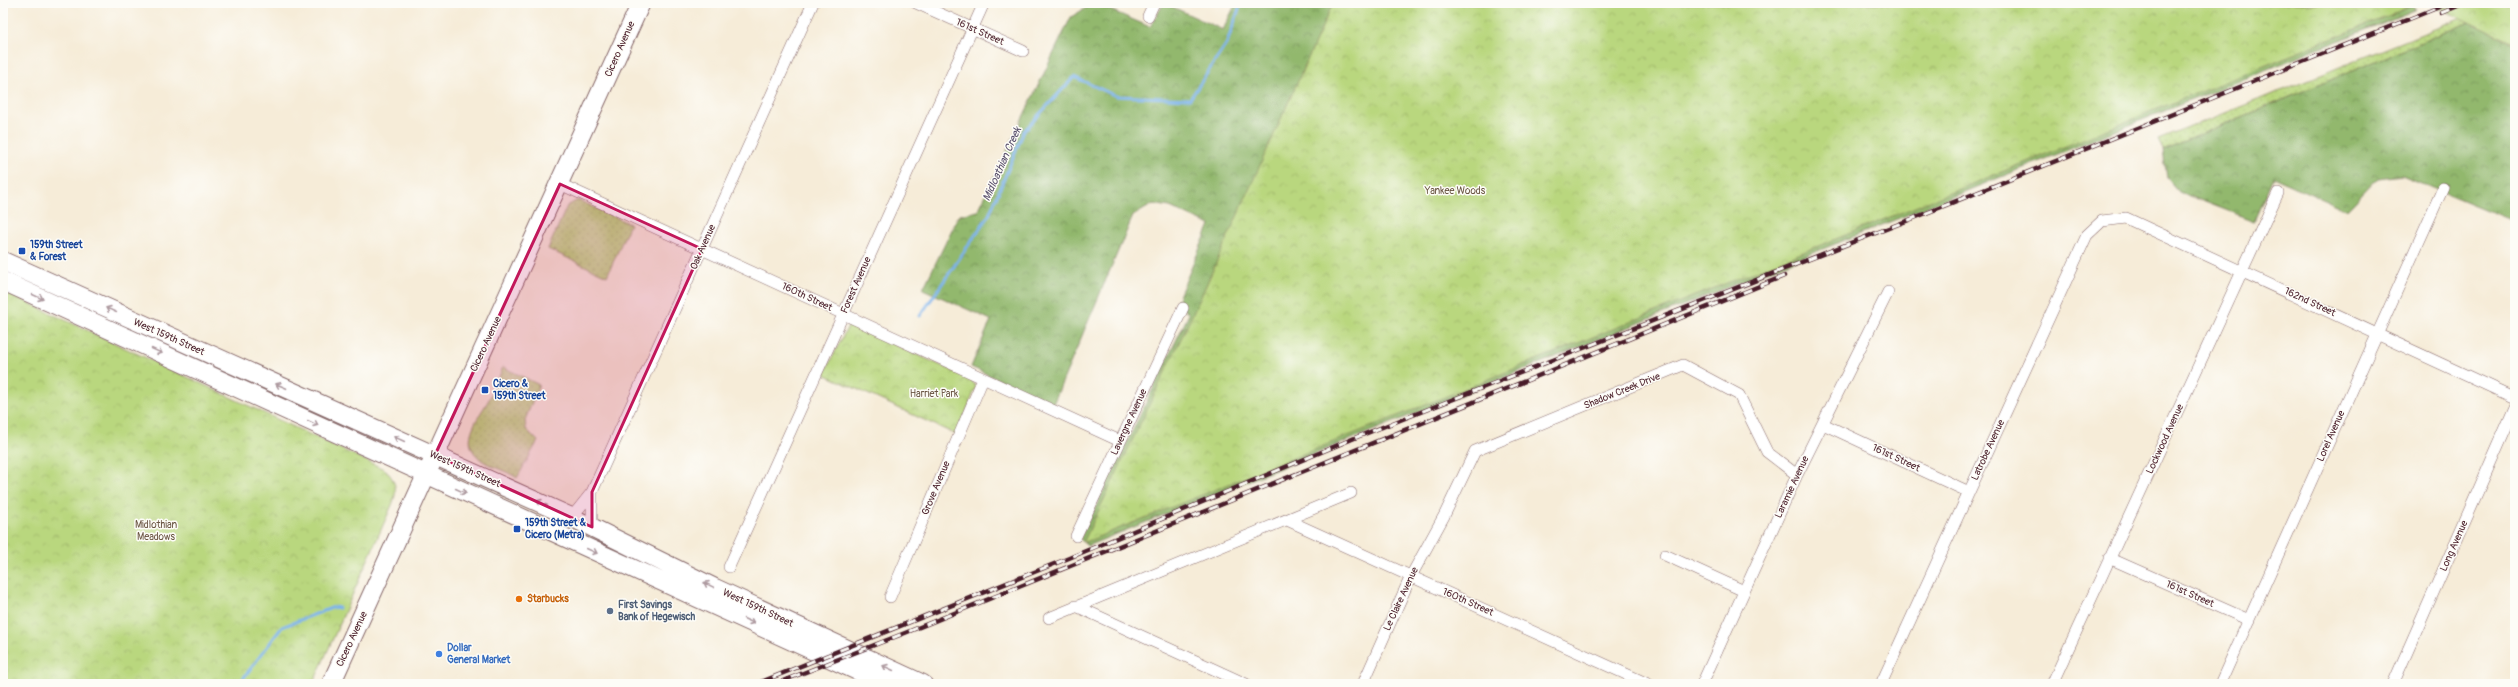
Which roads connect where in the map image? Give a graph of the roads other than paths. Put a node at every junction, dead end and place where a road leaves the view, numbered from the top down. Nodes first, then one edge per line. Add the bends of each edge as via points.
1 (641, 3) edge
2 (813, 3) edge
3 (916, 3) edge
4 (984, 3) edge
5 (1154, 3) edge
6 (1148, 16) dead end
7 (972, 28) junction
8 (1023, 51) dead end
9 (560, 184) junction
10 (2443, 188) dead end
11 (2278, 193) dead end
12 (2102, 221) joint
13 (702, 249) junction
14 (3, 261) edge
15 (2242, 271) junction
16 (3, 281) edge
17 (1888, 292) dead end
18 (1183, 308) dead end
19 (843, 314) junction
20 (2377, 334) junction
21 (983, 379) junction
22 (2515, 398) edge
23 (2515, 407) edge
24 (1823, 424) junction
25 (1120, 441) junction
26 (435, 455) junction
27 (426, 475) junction
28 (1797, 475) junction
29 (592, 492) junction
30 (1969, 492) junction
31 (1351, 493) dead end
32 (569, 516) junction
33 (1444, 516) joint
34 (1287, 520) junction
35 (592, 527) junction
36 (1076, 536) dead end
37 (1665, 555) dead end
38 (2110, 558) junction
39 (729, 567) dead end
40 (1411, 576) junction
41 (1744, 591) junction
42 (890, 597) dead end
43 (1076, 606) junction
44 (1049, 618) dead end
45 (2249, 620) junction
46 (331, 684) edge
47 (886, 684) edge
48 (923, 684) edge
49 (1246, 684) edge
50 (1363, 684) edge
51 (1648, 684) edge
52 (1702, 684) edge
53 (1881, 684) edge
54 (2052, 684) edge
55 (2220, 684) edge
56 (2393, 684) edge

1 - 9 main road, Cicero Avenue
2 - 13 street, Oak Avenue
3 - 7 street, 161st Street
4 - 7 street, Forest Avenue
5 - 6 street
7 - 8 street, 161st Street
7 - 19 street, Forest Avenue
9 - 13 street, 160th Street
9 - 26 main road, Cicero Avenue
10 - 20 street, Lorel Avenue
11 - 15 street, Lockwood Avenue
12 - 15 street, 162nd Street via 2126,218
12 - 30 street, Latrobe Avenue via 2087,235
13 - 19 street, 160th Street
13 - 29 street, Oak Avenue
26 -> 14 main road, West 159th Street
15 - 20 street, 162nd Street
15 - 38 street, Lockwood Avenue
16 -> 27 main road, West 159th Street
17 - 24 street, Laramie Avenue
18 - 25 street, Lavergne Avenue
19 - 21 street, 160th Street
19 - 39 street, Forest Avenue
20 - 22 street, 162nd Street
20 - 45 street, Lorel Avenue
21 - 25 street, 160th Street
21 - 42 street, Grove Avenue
23 - 56 street, Long Avenue
24 - 28 street, Laramie Avenue
24 - 30 street, 161st Street
25 - 36 street, Lavergne Avenue
26 - 27 main road, Cicero Avenue
32 -> 26 main road, West 159th Street
27 - 46 main road, Cicero Avenue
27 -> 47 main road, West 159th Street
28 - 33 street, Shadow Creek Drive via 1767,452 1739,395 1683,365 1475,451
28 - 41 street, Laramie Avenue
29 - 32 street, Oak Avenue via 576,512
29 - 35 street, Oak Avenue
30 - 53 street, Latrobe Avenue
31 - 34 street
32 - 35 main road, West 159th Street
33 - 40 street, Le Claire Avenue
34 - 40 street, 160th Street
34 - 43 street
48 -> 35 main road, West 159th Street via 715,588
37 - 41 street
38 - 45 street, 161st Street
38 - 54 street, Lockwood Avenue
40 - 50 street, Le Claire Avenue
40 - 51 street, 160th Street
41 - 52 street, Laramie Avenue
43 - 44 street
43 - 49 street
45 - 55 street, Lorel Avenue

